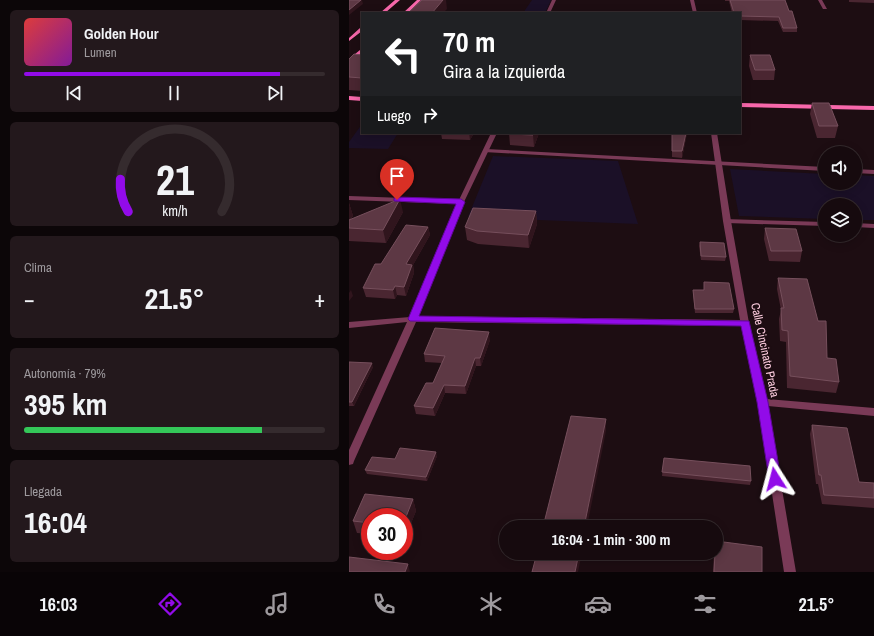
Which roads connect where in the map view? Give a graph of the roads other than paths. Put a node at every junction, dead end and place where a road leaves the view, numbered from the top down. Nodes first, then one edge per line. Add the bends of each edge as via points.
1 (398, 0) edge
2 (419, 0) edge
3 (554, 0) edge
4 (692, 0) edge
5 (820, 0) edge
6 (825, 8) dead end
7 (383, 12) edge
8 (406, 12) edge
9 (548, 12) edge
10 (695, 12) edge
11 (361, 30) edge
12 (349, 40) edge
13 (361, 52) edge
14 (349, 62) edge
15 (349, 98) edge
16 (361, 99) edge
17 (741, 105) edge
18 (874, 108) edge
19 (494, 134) edge
20 (714, 134) edge
21 (486, 151) junction
22 (718, 164) junction
23 (818, 169) edge
24 (862, 171) edge
25 (874, 172) edge
26 (349, 198) edge
27 (461, 202) junction
28 (727, 221) junction
29 (818, 224) edge
30 (862, 225) edge
31 (874, 226) edge
32 (413, 319) junction
33 (745, 323) junction
34 (349, 325) edge
35 (763, 402) junction
36 (874, 412) edge
37 (349, 461) edge
38 (790, 572) edge

1 - 7 main road
2 - 8 main road
3 - 9 street
4 - 10 street
5 - 6 street
11 - 12 main road
13 - 14 main road
15 - 16 main road
17 - 18 main road
19 - 21 street
20 - 22 street, Calle Cincinato Prada
21 - 22 street
21 - 27 street
22 - 23 street
22 - 28 street, Calle Cincinato Prada
24 - 25 street
26 - 27 street
27 - 32 street
28 - 29 street
28 - 33 street, Calle Cincinato Prada
30 - 31 street
32 - 33 street
32 - 34 street
32 - 37 street
33 - 35 street, Calle Cincinato Prada
35 - 36 street
35 - 38 street, Calle Cincinato Prada

